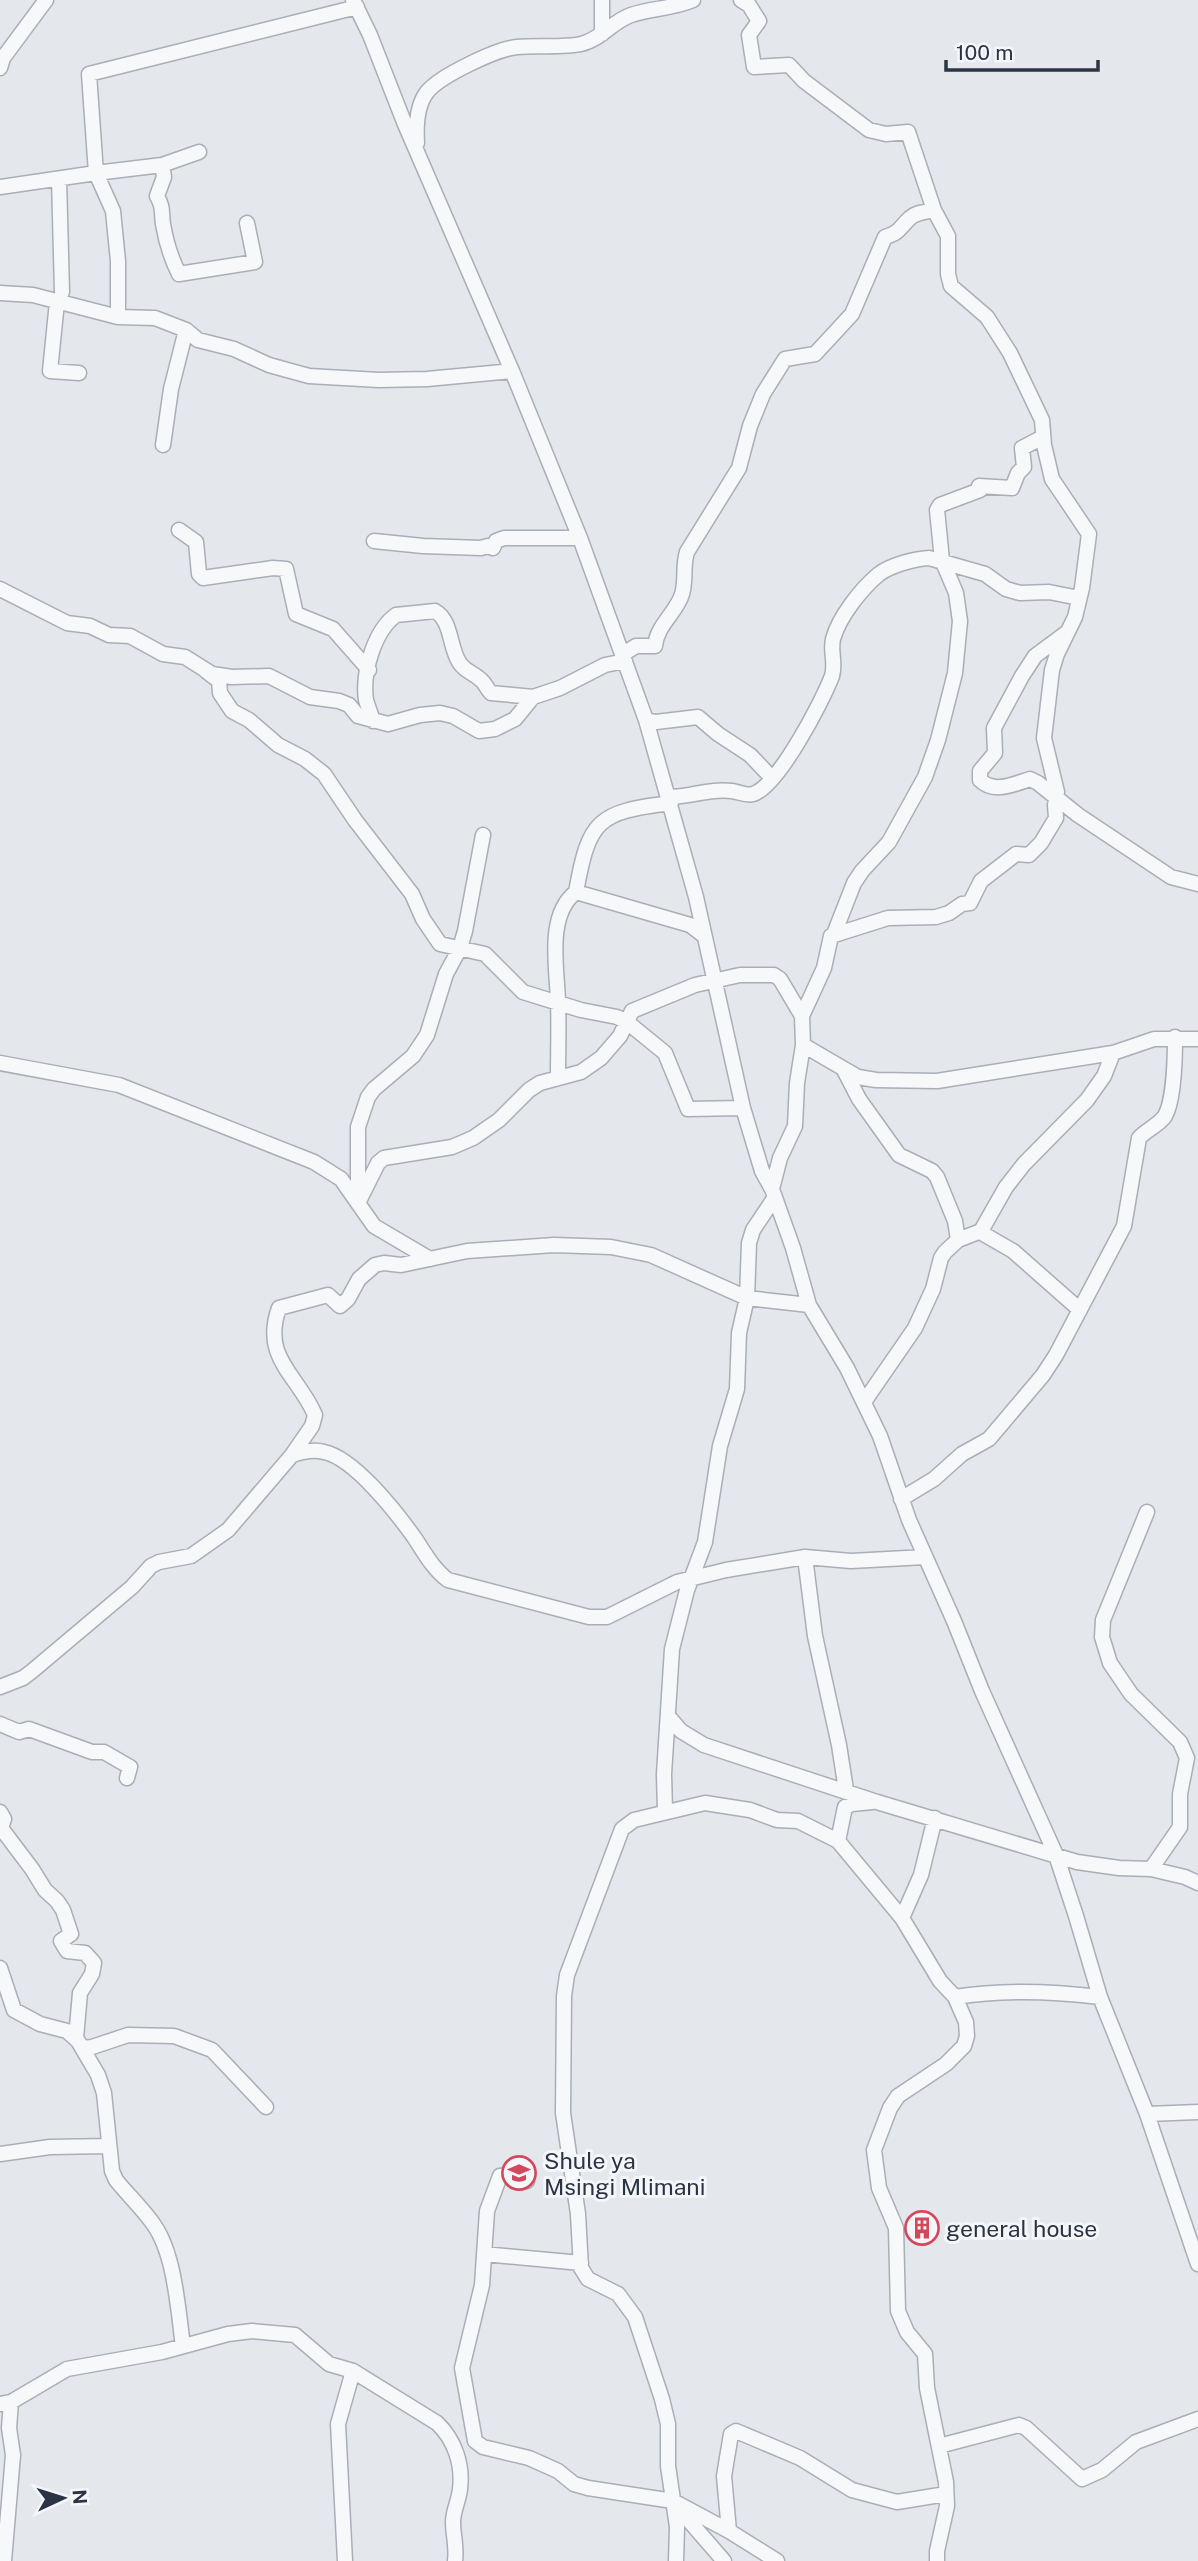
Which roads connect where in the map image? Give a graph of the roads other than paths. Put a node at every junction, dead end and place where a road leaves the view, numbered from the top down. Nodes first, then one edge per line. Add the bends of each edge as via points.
1 (46, 0) edge
2 (602, 0) edge
3 (693, 0) edge
4 (741, 0) edge
5 (355, 4) edge
6 (602, 34) junction
7 (0, 68) edge
8 (417, 148) junction
9 (199, 152) dead end
10 (162, 165) junction
11 (96, 173) junction
12 (59, 179) junction
13 (0, 187) edge
14 (934, 210) junction
15 (247, 223) dead end
16 (0, 293) edge
17 (60, 297) junction
18 (118, 317) junction
19 (186, 330) junction
20 (512, 371) junction
21 (79, 373) dead end
22 (1043, 437) junction
23 (163, 445) dead end
24 (179, 530) dead end
25 (580, 538) junction
26 (374, 541) dead end
27 (942, 561) junction
28 (0, 590) edge
29 (1079, 598) junction
30 (1070, 630) junction
31 (624, 658) junction
32 (369, 670) junction
33 (206, 671) junction
34 (533, 697) junction
35 (646, 720) junction
36 (373, 721) junction
37 (772, 778) junction
38 (1057, 798) junction
39 (670, 800) junction
40 (483, 835) dead end
41 (1198, 884) edge
42 (576, 892) junction
43 (834, 934) junction
44 (704, 935) junction
45 (460, 948) junction
46 (714, 980) junction
47 (558, 1002) junction
48 (802, 1016) junction
49 (627, 1022) junction
50 (1175, 1037) junction
51 (1198, 1039) edge
52 (803, 1045) junction
53 (1113, 1053) junction
54 (0, 1063) edge
55 (844, 1070) junction
56 (558, 1078) junction
57 (743, 1108) junction
58 (773, 1193) junction
59 (358, 1203) junction
60 (980, 1232) junction
61 (958, 1240) junction
62 (430, 1259) junction
63 (747, 1298) junction
64 (809, 1305) junction
65 (1080, 1310) junction
66 (864, 1402) junction
67 (292, 1455) junction
68 (901, 1499) junction
69 (1147, 1512) dead end
70 (805, 1557) junction
71 (925, 1557) junction
72 (693, 1577) junction
73 (0, 1687) edge
74 (669, 1717) junction
75 (0, 1724) edge
76 (1193, 1755) edge
77 (127, 1778) dead end
78 (846, 1790) junction
79 (877, 1802) junction
80 (664, 1811) junction
81 (0, 1812) edge
82 (935, 1818) junction
83 (838, 1841) junction
84 (1056, 1855) junction
85 (1151, 1870) junction
86 (1198, 1883) edge
87 (902, 1918) junction
88 (0, 1968) edge
89 (955, 1997) junction
90 (1100, 1997) junction
91 (79, 2043) junction
92 (266, 2107) dead end
93 (1198, 2112) edge
94 (1147, 2115) junction
95 (109, 2146) junction
96 (0, 2154) edge
97 (527, 2181) dead end
98 (484, 2254) junction
99 (581, 2263) junction
100 (1198, 2263) edge
101 (183, 2346) junction
102 (353, 2371) junction
103 (6, 2403) edge
104 (1198, 2419) edge
105 (939, 2446) junction
106 (946, 2494) junction
107 (673, 2501) junction
108 (729, 2531) junction
109 (4, 2561) edge
110 (345, 2561) edge
111 (455, 2561) edge
112 (677, 2561) edge
113 (724, 2561) edge
114 (777, 2561) edge
115 (937, 2561) edge

1 - 7 street
2 - 6 street
3 - 6 street via 627,16
4 - 14 street via 759,21 749,35 754,67 789,65 869,130 908,132
5 - 8 street
5 - 11 street via 89,74
6 - 8 street via 578,45 513,47 473,62 434,86 421,104
8 - 20 street
9 - 10 street
10 - 11 street
10 - 15 street via 164,177 157,197 164,209 162,222 170,256 179,274 255,262
11 - 12 street
11 - 18 street via 113,211
12 - 13 street
12 - 17 street
14 - 22 street via 948,236 951,286 988,317 1010,353 1040,414
14 - 31 street via 917,214 899,232 885,237 852,314 820,350 785,359 763,394 739,468 687,552 680,600 656,632 654,646 636,646
16 - 17 street
17 - 18 street
17 - 21 street via 50,371
18 - 19 street via 155,318
19 - 20 street via 198,340 309,376 426,379
19 - 23 street
20 - 25 street
22 - 27 street via 1022,448 1024,467 1012,488 979,486 965,497 940,505 936,514
22 - 29 street via 1052,479 1088,534
24 - 32 street via 196,541 203,578 286,569 296,614 333,629
25 - 26 street via 504,538 493,548
25 - 31 street
27 - 29 street via 985,574 1020,593
27 - 37 street via 920,558 885,570 861,593 834,635 831,677 810,725
27 - 43 street via 956,593 960,621 955,673 939,740 902,821 854,883
28 - 33 street via 67,623 130,636 163,654 185,657
29 - 30 street
30 - 38 street via 1052,670 1044,738
30 - 38 street via 1035,656 1022,676 994,728 995,753 979,774 984,784 999,788 1030,779
31 - 34 street
31 - 35 street
32 - 34 street via 383,629 396,614 435,611 446,624 467,673 481,680 490,692
32 - 36 street via 366,697
33 - 36 street via 232,677 269,676 310,697 345,703 358,716
33 - 45 street via 219,681 220,693 232,711 324,774 412,894 432,934 440,944
34 - 36 street via 515,719 486,732 440,713 388,724
35 - 37 street via 698,717 750,755
35 - 39 street
37 - 39 street via 752,794 712,790
38 - 41 street via 1171,877
38 - 43 street via 1056,818 1041,843 1030,855 1016,853 981,881 970,903 936,917 888,918
39 - 42 street via 606,818 598,825 584,850
39 - 44 street
40 - 45 street
42 - 44 street via 690,925
42 - 47 street via 568,898 558,924
43 - 48 street
44 - 46 street
45 - 47 street via 485,954 523,992
45 - 59 street via 446,974 424,1041 368,1097 358,1127
46 - 48 street via 774,975
46 - 49 street via 637,1008
46 - 57 street
47 - 49 street
47 - 56 street
48 - 52 street
49 - 56 street via 601,1058 581,1072
49 - 57 street via 665,1053 688,1109
50 - 51 street
50 - 53 street
50 - 65 street via 1168,1110 1139,1138 1124,1226
52 - 55 street
52 - 58 street via 795,1126 780,1157
53 - 55 street via 937,1081 876,1080
53 - 60 street via 1087,1100 1024,1164
54 - 59 street via 119,1085 156,1098 314,1162 341,1179
55 - 61 street via 859,1100 900,1155 937,1177
56 - 59 street via 540,1083 499,1120 466,1141 384,1158 377,1163
57 - 58 street
58 - 63 street via 748,1243
58 - 64 street
59 - 62 street via 374,1226
60 - 61 street
60 - 65 street via 1013,1251
61 - 66 street via 941,1258 915,1328
62 - 63 street via 495,1248 611,1247 665,1259
62 - 67 street via 371,1267 340,1306 328,1295 279,1308 274,1327 276,1348 315,1415
63 - 64 street
63 - 72 street via 738,1333 737,1389 720,1446 707,1536
64 - 66 street
65 - 68 street via 1044,1375 989,1439
66 - 68 street
67 - 72 street via 311,1450 344,1459 399,1516 448,1580 597,1618
67 - 73 street via 224,1533 191,1556 155,1564 31,1672
68 - 71 street
69 - 76 street via 1104,1620 1102,1637 1116,1673
70 - 71 street via 851,1561
70 - 72 street
70 - 78 street via 815,1636
71 - 84 street
72 - 74 street via 672,1649
74 - 78 street via 704,1745
74 - 80 street
75 - 77 street via 104,1752 130,1767
76 - 85 street via 1180,1794 1180,1827
78 - 79 street
79 - 82 street
79 - 83 street via 845,1807
80 - 83 street via 705,1803 750,1810 798,1821
80 - 99 street via 634,1820 618,1835 567,1975 563,2113
81 - 91 street via 4,1819 1,1828 63,1910 71,1934 61,1941 67,1951 85,1953 93,1963 80,1993
82 - 84 street
82 - 87 street via 920,1875
83 - 87 street
84 - 85 street via 1104,1867
84 - 90 street
85 - 86 street
87 - 89 street via 940,1981
88 - 91 street via 14,2010 67,2031
89 - 90 street via 1053,1992
89 - 105 street via 966,2022 964,2046 898,2096 874,2150 879,2188 896,2228 898,2311 907,2332 925,2354
90 - 94 street
91 - 92 street via 92,2047 128,2035 174,2036 212,2050
91 - 95 street via 102,2086
93 - 94 street
94 - 100 street
95 - 96 street
95 - 101 street via 116,2180 159,2234 172,2274
97 - 98 street via 505,2174 497,2179 487,2211
98 - 99 street
98 - 107 street via 482,2285 462,2368 475,2441 529,2458 588,2488
99 - 107 street via 588,2279 618,2294 635,2317 662,2399
101 - 102 street via 242,2332 288,2333 329,2364
101 - 103 street via 64,2370
102 - 110 street via 338,2424
102 - 111 street via 437,2423 454,2444 461,2484 453,2518
103 - 109 street via 13,2455
104 - 105 street via 1139,2440 1102,2470 1082,2479 1019,2425
105 - 106 street
106 - 108 street via 897,2502 852,2490 800,2458 736,2431 724,2476
106 - 115 street
107 - 108 street
107 - 112 street
107 - 113 street
108 - 114 street

